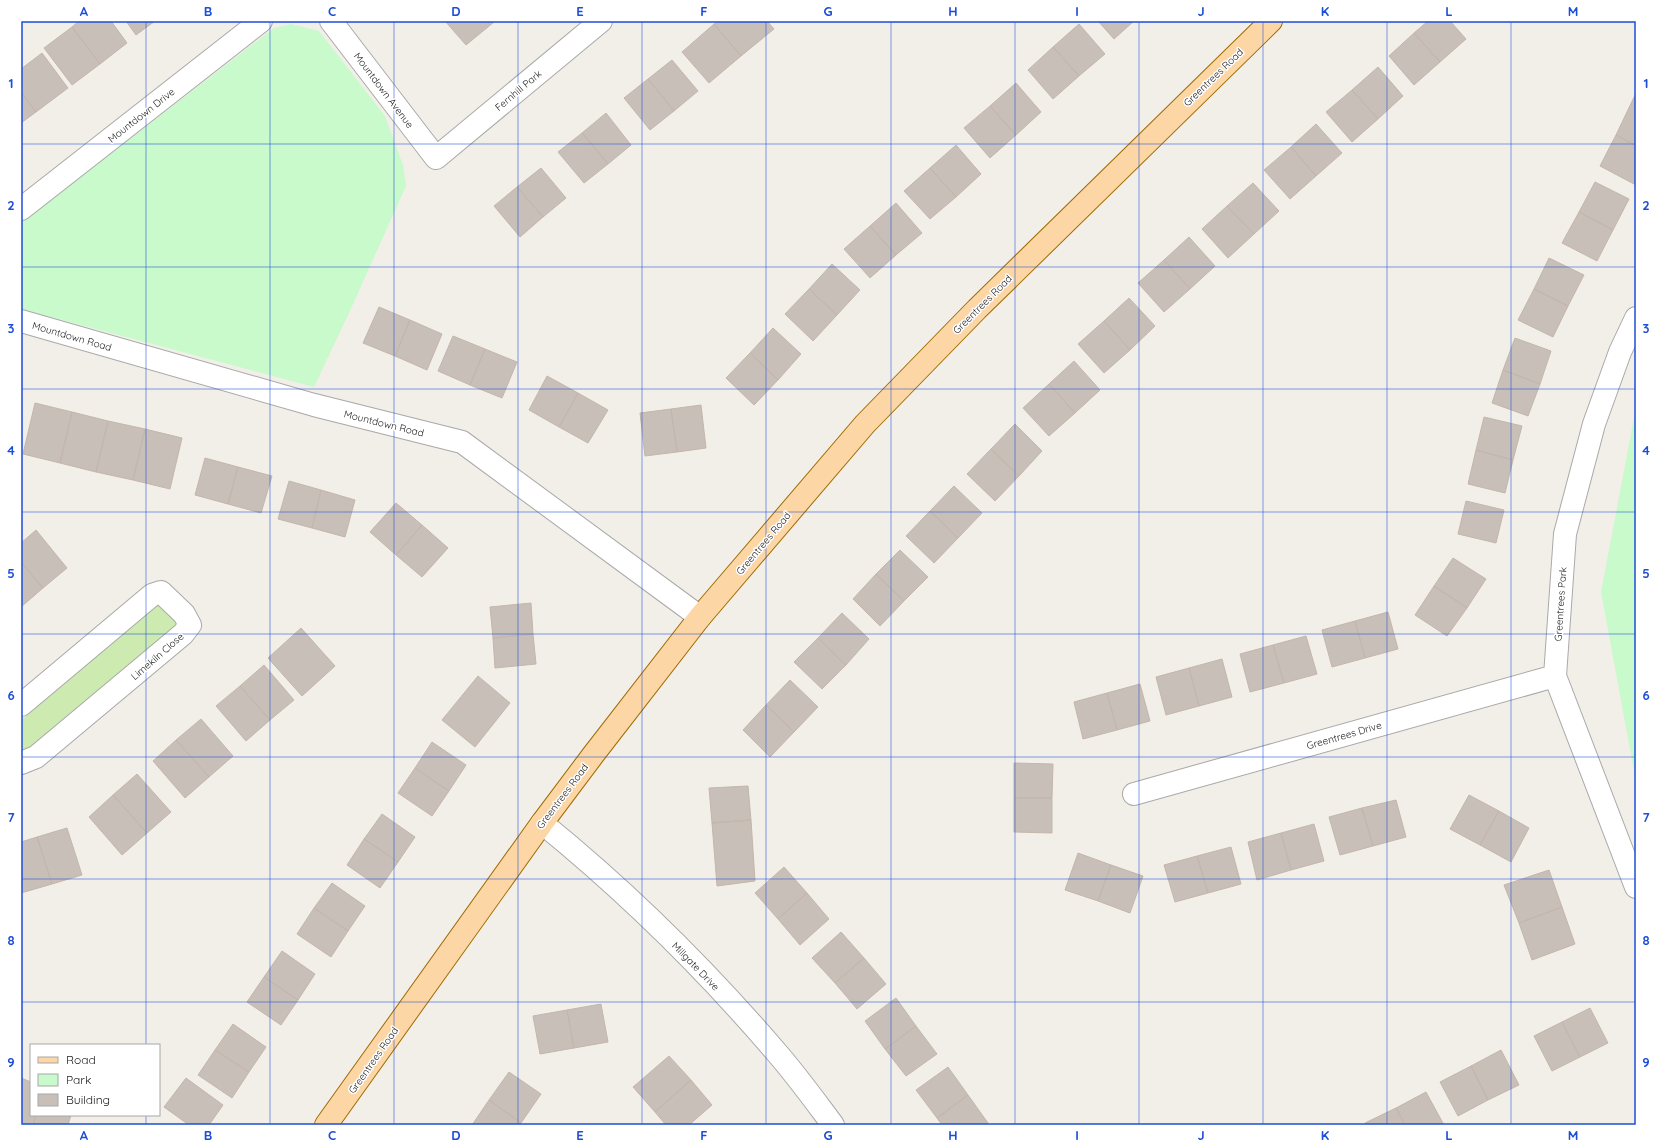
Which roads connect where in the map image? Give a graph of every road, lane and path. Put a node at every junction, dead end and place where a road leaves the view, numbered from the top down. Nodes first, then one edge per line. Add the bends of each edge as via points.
1 (261, 21) edge
2 (331, 21) edge
3 (601, 21) edge
4 (1271, 21) edge
5 (436, 158) joint
6 (21, 209) edge
7 (1636, 318) edge
8 (21, 321) edge
9 (700, 617) junction
10 (1555, 676) junction
11 (21, 704) edge
12 (21, 763) edge
13 (1134, 794) dead end
14 (542, 822) junction
15 (1636, 887) edge
16 (326, 1125) edge
17 (833, 1125) edge

1 - 6 street, Mountdown Drive
2 - 5 street, Mountdown Avenue
3 - 5 street, Fernhill Park
4 - 9 main road, Greentrees Road via 982,304 864,424
7 - 10 street, Greentrees Park via 1620,352 1594,424 1565,534
8 - 9 street, Mountdown Road via 314,405 462,442
9 - 14 main road, Greentrees Road
10 - 13 street, Greentrees Drive
10 - 15 street, Greentrees Park
11 - 12 street, Limekiln Close via 152,595 161,592 184,614 190,625 183,634 36,757
14 - 16 main road, Greentrees Road
14 - 17 street, Millgate Drive via 616,885 697,965 778,1054

